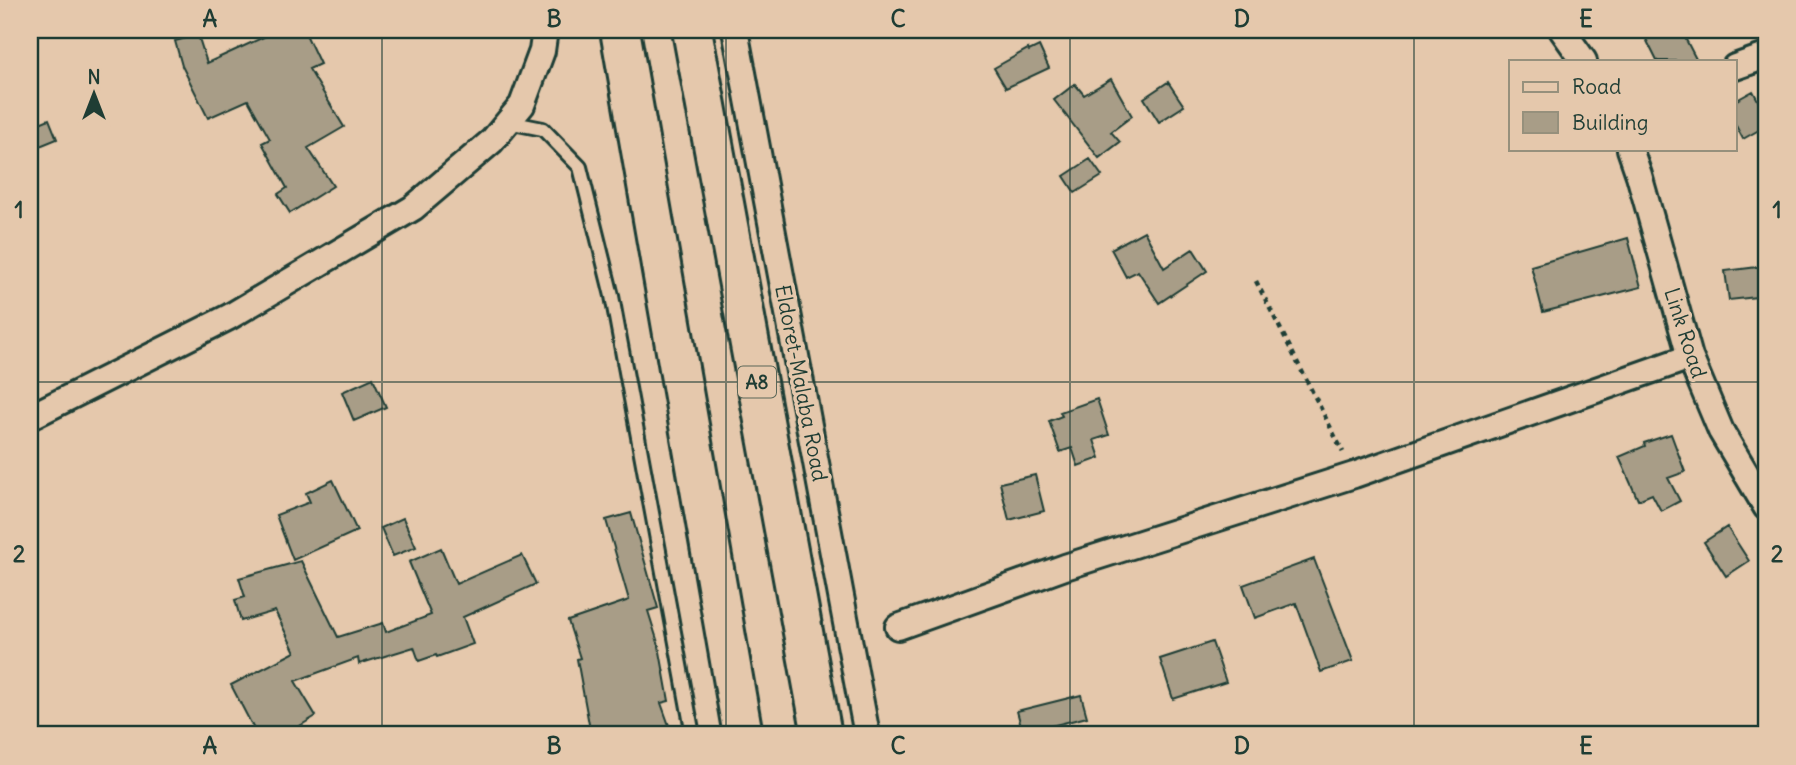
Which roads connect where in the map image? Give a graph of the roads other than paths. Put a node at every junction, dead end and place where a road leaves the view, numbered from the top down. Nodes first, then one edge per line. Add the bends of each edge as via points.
1 (545, 30) edge
2 (620, 30) edge
3 (692, 30) edge
4 (735, 30) edge
5 (1562, 30) edge
6 (1766, 56) edge
7 (1583, 60) edge
8 (1736, 67) edge
9 (508, 122) junction
10 (1630, 150) edge
11 (1690, 357) junction
12 (30, 417) edge
13 (1766, 507) edge
14 (898, 627) dead end
15 (693, 735) edge
16 (743, 735) edge
17 (822, 735) edge
18 (867, 735) edge

1 - 9 street via 522,104
2 - 16 highway
3 - 17 highway, Eldoret-Malaba Road / A8
4 - 18 street, Eldoret-Malaba Road
5 - 7 street
6 - 8 street
9 - 12 street via 413,208 229,317
9 - 15 lane via 543,129 580,167 612,296
10 - 11 street, Link Road
11 - 13 street, Link Road via 1721,431
11 - 14 street

